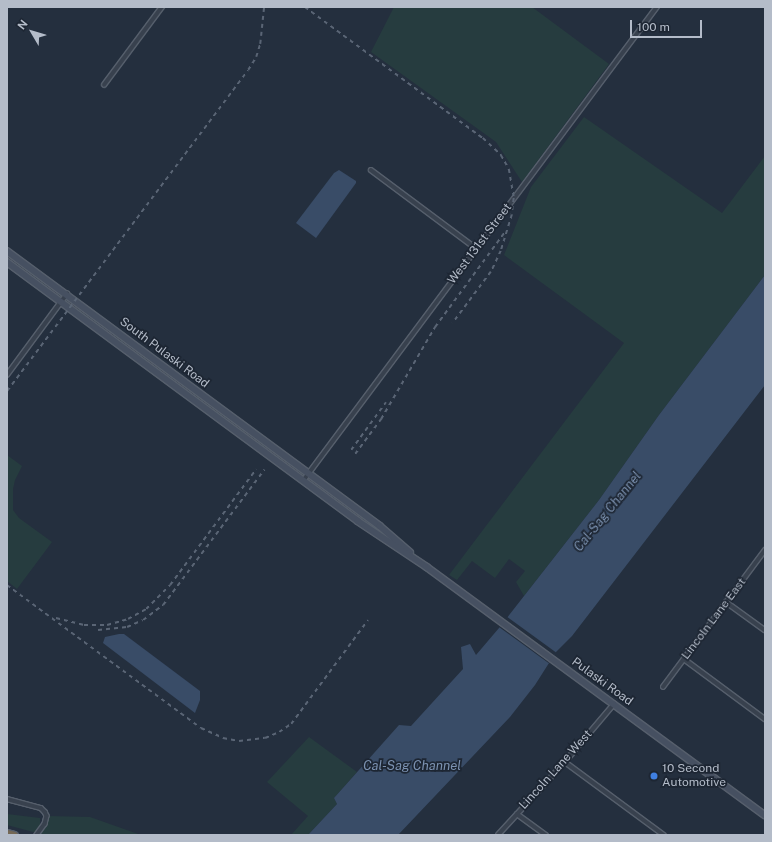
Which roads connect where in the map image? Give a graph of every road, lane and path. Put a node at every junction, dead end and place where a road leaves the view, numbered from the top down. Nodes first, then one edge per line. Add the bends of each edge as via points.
1 (162, 7) edge
2 (657, 7) edge
3 (104, 85) dead end
4 (371, 170) dead end
5 (477, 249) junction
6 (7, 251) edge
7 (7, 262) edge
8 (67, 294) junction
9 (61, 302) junction
10 (7, 375) edge
11 (309, 474) junction
12 (304, 481) junction
13 (765, 550) edge
14 (427, 567) junction
15 (726, 602) junction
16 (765, 630) edge
17 (684, 659) junction
18 (663, 687) dead end
19 (614, 704) junction
20 (765, 719) edge
21 (565, 762) junction
22 (7, 799) edge
23 (518, 814) junction
24 (765, 815) edge
25 (7, 833) edge
26 (14, 835) edge
27 (37, 835) edge
28 (498, 835) edge
29 (546, 835) edge
30 (664, 835) edge

1 - 3 street
2 - 5 street, West 131st Street
4 - 5 street
5 - 11 street, West 131st Street
6 - 8 main road, South Pulaski Road
7 - 9 main road, South Pulaski Road
8 - 9 street
8 - 11 main road, South Pulaski Road
9 - 10 street
9 - 12 main road, South Pulaski Road
11 - 12 street, West 131st Street
11 - 14 main road, Pulaski Road via 380,526
12 - 14 main road, Pulaski Road via 374,533
13 - 15 street, Lincoln Lane East
14 - 19 main road, Pulaski Road
15 - 16 street
15 - 17 street, Lincoln Lane East
17 - 18 street, Lincoln Lane East
17 - 20 street
19 - 21 street, Lincoln Lane West
19 - 24 main road, Pulaski Road
21 - 23 street, Lincoln Lane West
21 - 30 street
22 - 27 street via 41,808 47,816 46,824
23 - 28 street, Lincoln Lane West
23 - 29 street
25 - 26 highway

